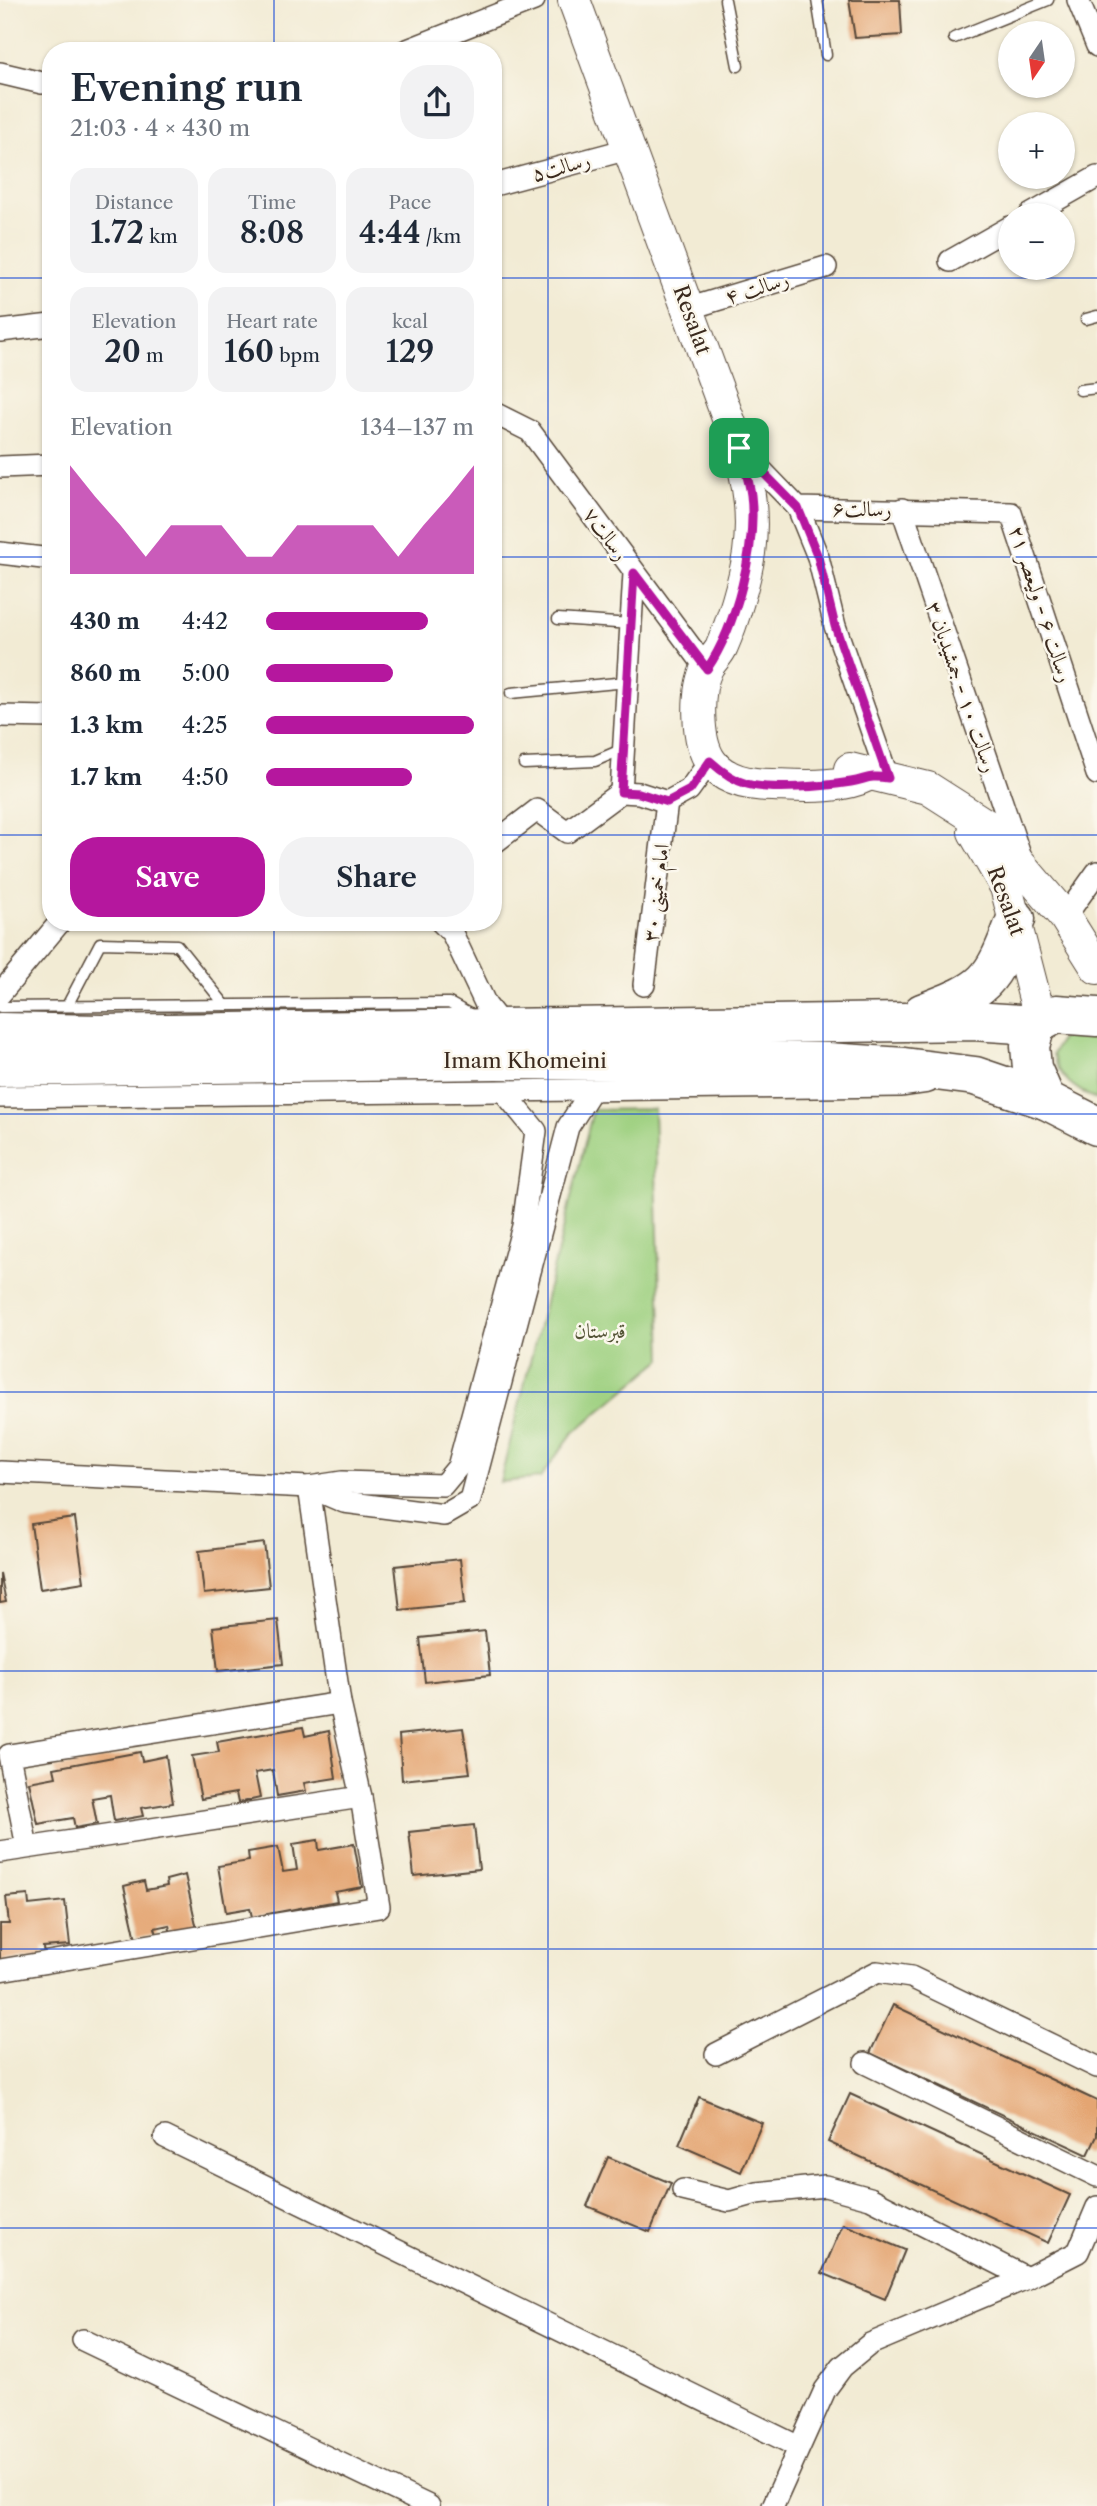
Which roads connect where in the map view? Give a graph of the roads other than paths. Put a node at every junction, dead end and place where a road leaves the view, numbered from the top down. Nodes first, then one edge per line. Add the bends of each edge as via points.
1 (534, 0) edge
2 (574, 0) edge
3 (725, 0) edge
4 (817, 0) edge
5 (1048, 0) edge
6 (1078, 0) edge
7 (486, 9) edge
8 (954, 38) dead end
9 (422, 42) edge
10 (1097, 46) edge
11 (826, 55) dead end
12 (738, 66) dead end
13 (0, 73) edge
14 (42, 83) dead end
15 (628, 149) junction
16 (1097, 177) edge
17 (502, 183) edge
18 (1051, 203) edge
19 (998, 234) edge
20 (950, 261) dead end
21 (827, 267) dead end
22 (687, 309) junction
23 (42, 326) edge
24 (0, 331) edge
25 (1097, 388) edge
26 (1080, 390) dead end
27 (502, 417) edge
28 (739, 448) junction
29 (42, 465) edge
30 (0, 467) edge
31 (798, 508) junction
32 (902, 509) junction
33 (1011, 513) joint
34 (0, 553) edge
35 (42, 558) edge
36 (634, 573) junction
37 (558, 619) dead end
38 (631, 624) junction
39 (714, 658) junction
40 (627, 682) junction
41 (511, 693) dead end
42 (0, 716) edge
43 (42, 717) edge
44 (623, 749) junction
45 (710, 761) junction
46 (524, 764) dead end
47 (1097, 774) edge
48 (878, 776) junction
49 (621, 792) junction
50 (939, 796) junction
51 (667, 802) junction
52 (502, 836) edge
53 (1023, 864) junction
54 (1097, 872) edge
55 (1065, 917) junction
56 (1016, 919) junction
57 (52, 931) edge
58 (450, 931) edge
59 (1097, 968) edge
60 (644, 985) dead end
61 (0, 994) edge
62 (225, 1005) junction
63 (67, 1006) junction
64 (0, 1007) edge
65 (1097, 1017) edge
66 (899, 1021) junction
67 (1039, 1023) junction
68 (500, 1029) junction
69 (0, 1032) edge
70 (0, 1067) edge
71 (975, 1076) junction
72 (358, 1077) junction
73 (591, 1091) junction
74 (505, 1093) junction
75 (0, 1097) edge
76 (1046, 1100) junction
77 (568, 1126) junction
78 (1097, 1126) edge
79 (536, 1131) junction
80 (0, 1472) edge
81 (443, 1485) junction
82 (309, 1488) junction
83 (458, 1507) junction
84 (340, 1703) junction
85 (362, 1797) junction
86 (27, 1847) junction
87 (0, 1852) edge
88 (0, 1970) edge
89 (716, 2054) dead end
90 (865, 2063) dead end
91 (1097, 2067) edge
92 (165, 2137) dead end
93 (1097, 2175) edge
94 (683, 2190) dead end
95 (1097, 2207) edge
96 (1027, 2278) junction
97 (83, 2340) dead end
98 (797, 2446) junction
99 (429, 2506) edge
100 (773, 2506) edge

1 - 7 street
2 - 15 street, Resalat
3 - 12 lane
4 - 11 lane
5 - 8 lane
6 - 10 street
7 - 9 street
13 - 14 street
15 - 17 street, رسالت۵
15 - 22 street, Resalat
16 - 18 street
19 - 20 street
21 - 22 street, رسالت ۴
22 - 28 street, Resalat
23 - 24 street
25 - 26 lane
27 - 36 street, رسالت۷ via 530,430
28 - 31 street
28 - 39 street, Resalat via 751,492 748,556
29 - 30 street
31 - 32 street, رسالت۶
31 - 48 street via 818,557
32 - 33 street, رسالت۶
32 - 53 street, رسالت ۱۰ - جمشیدیان ۳
33 - 47 street, رسالت ۶ - ولیعصر ۲۱
34 - 35 street
36 - 38 street
36 - 39 street, رسالت۷
37 - 38 lane
38 - 40 street
39 - 45 street, Resalat via 698,703
39 - 48 street, Resalat via 728,675 719,708 720,735 730,753 767,770 855,769
40 - 41 lane
40 - 44 street
42 - 43 street
44 - 46 lane via 595,761
44 - 49 street
45 - 48 street, Resalat via 748,785 804,786
45 - 51 street via 690,790
48 - 50 street, Resalat via 928,788
49 - 51 street
49 - 52 street via 568,831 537,810
50 - 53 street, Resalat via 986,825
50 - 56 street, Resalat via 980,839 1006,887
51 - 60 street, امام خمینی ۳۰
53 - 55 street, Resalat
54 - 55 street
55 - 59 street, Resalat
56 - 66 highway via 999,965 974,993
56 - 67 street, Resalat
57 - 61 street
58 - 68 street
62 - 63 lane
62 - 63 lane via 177,945 100,943
62 - 68 lane via 449,1003
63 - 64 lane
65 - 67 highway, Imam Khomeini via 1056,1014
66 - 67 highway, Imam Khomeini
66 - 68 highway, Imam Khomeini
67 - 76 highway via 1030,1046 1032,1068
68 - 69 highway, Imam Khomeini
70 - 72 highway, Imam Khomeini
71 - 72 highway, Imam Khomeini via 827,1062
71 - 73 street via 900,1086
71 - 76 highway, Imam Khomeini
72 - 74 street
72 - 75 street
73 - 74 street
73 - 77 street
74 - 79 street
76 - 78 highway, Imam Khomeini
77 - 79 street via 543,1121
77 - 83 street via 470,1500
79 - 81 street via 519,1239 458,1468
80 - 82 street
81 - 82 street via 342,1482
81 - 83 street
82 - 83 street via 344,1502 444,1515
82 - 84 street
84 - 85 street
84 - 86 street via 9,1755
85 - 86 street
85 - 88 street via 379,1907
86 - 87 street
89 - 91 street via 877,1972 911,1977
90 - 93 street
92 - 98 street
94 - 96 street via 729,2201 757,2193 825,2186 870,2198
95 - 96 street via 1078,2252
96 - 98 street via 870,2344 842,2367 825,2390
97 - 99 street
98 - 100 street

